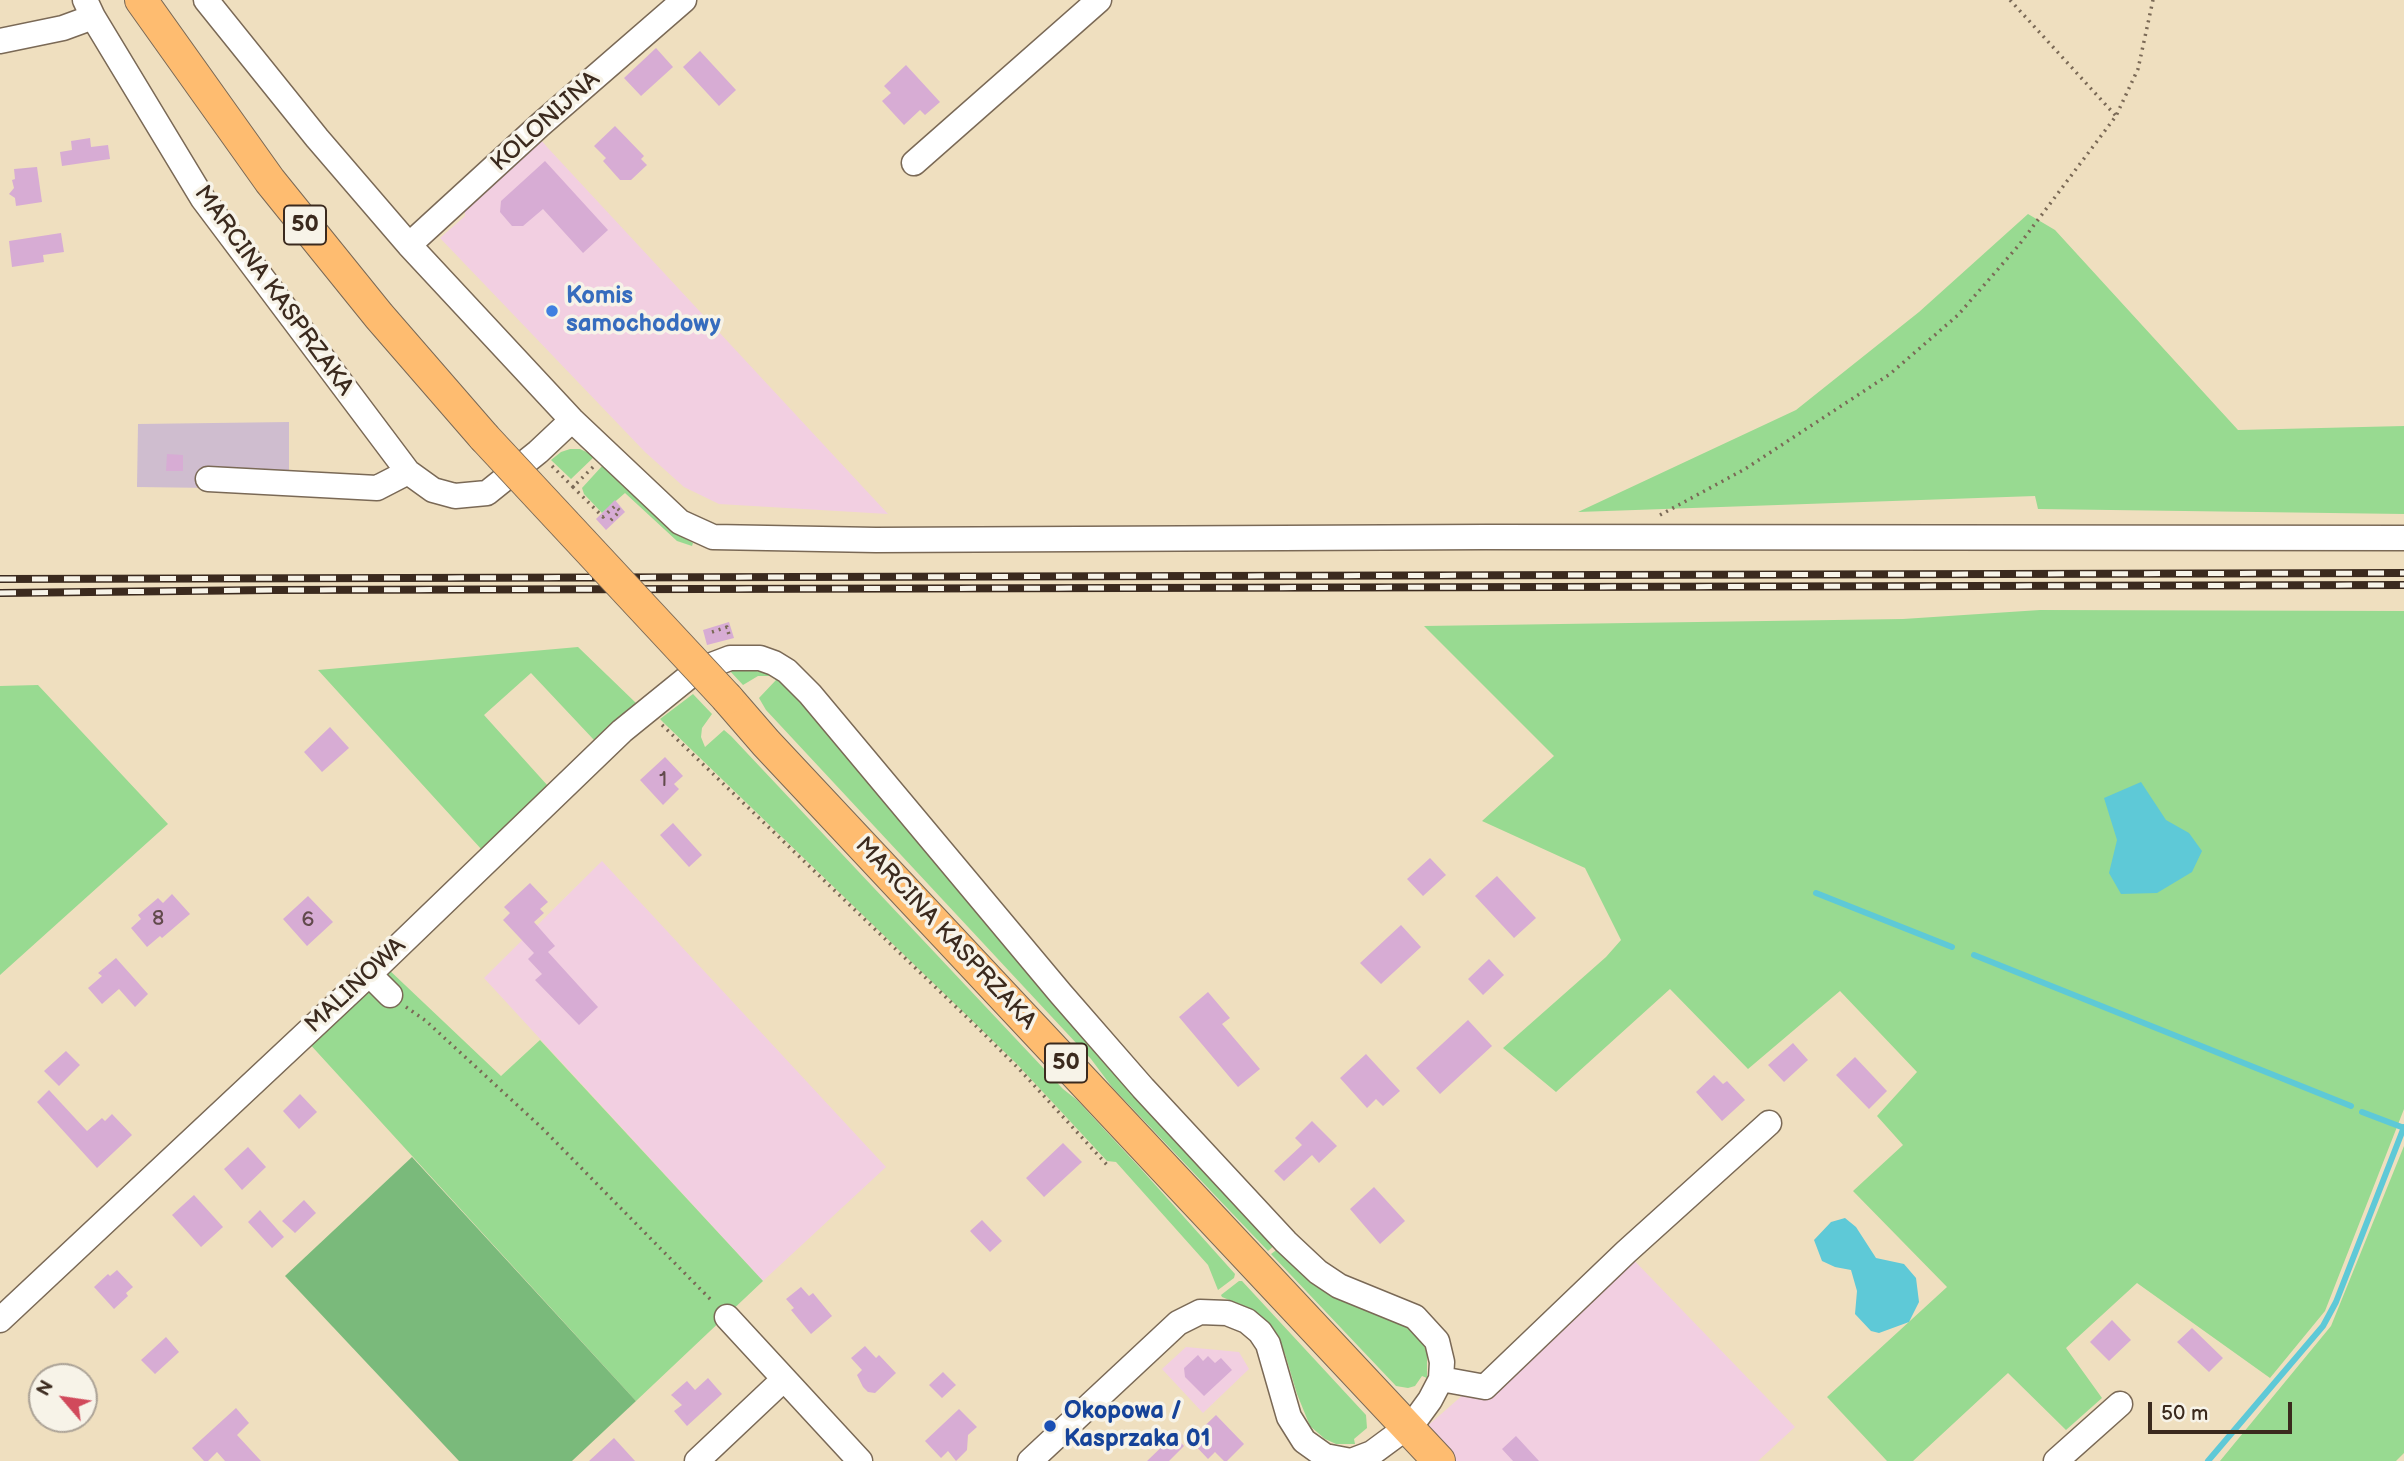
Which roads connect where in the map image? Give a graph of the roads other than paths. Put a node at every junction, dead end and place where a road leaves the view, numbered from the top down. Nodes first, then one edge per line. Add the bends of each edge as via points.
1 (141, 0) edge
2 (206, 0) edge
3 (684, 0) edge
4 (1099, 0) edge
5 (89, 8) edge
6 (0, 41) edge
7 (914, 163) dead end
8 (409, 245) junction
9 (572, 420) junction
10 (408, 472) junction
11 (208, 479) dead end
12 (2404, 538) edge
13 (718, 661) joint
14 (369, 974) junction
15 (390, 995) road end
16 (1769, 1123) dead end
17 (727, 1317) road end
18 (0, 1320) edge
19 (784, 1379) junction
20 (1441, 1379) junction
21 (2120, 1404) dead end
22 (1407, 1426) junction
23 (697, 1461) edge
24 (860, 1461) edge
25 (1031, 1461) edge
26 (1439, 1461) edge
27 (2056, 1461) edge

1 - 22 main road, MARCINA KASPRZAKA / 50, bridge via 270,181 484,437
2 - 8 street
3 - 8 street, KOLONIJNA
4 - 7 street
5 - 6 street via 63,28
5 - 10 street, MARCINA KASPRZAKA via 203,199
8 - 9 street
9 - 10 street, MARCINA KASPRZAKA via 488,493 455,496 433,490
9 - 12 street via 681,522 713,537
10 - 11 street via 377,488
13 - 14 street, MALINOWA via 696,671 622,730
13 - 20 street, MARCINA KASPRZAKA via 760,657 787,671 1114,1055 1286,1241 1339,1286 1415,1317 1424,1326 1437,1342
14 - 15 street
14 - 18 street, MALINOWA
16 - 20 street via 1485,1387
17 - 19 street
19 - 23 street
19 - 24 street
20 - 22 street
21 - 27 street
22 - 25 street via 1351,1461 1325,1456 1304,1441 1289,1417 1268,1344 1260,1332 1227,1313 1200,1312 1178,1323
22 - 26 main road, MARCINA KASPRZAKA / 50

